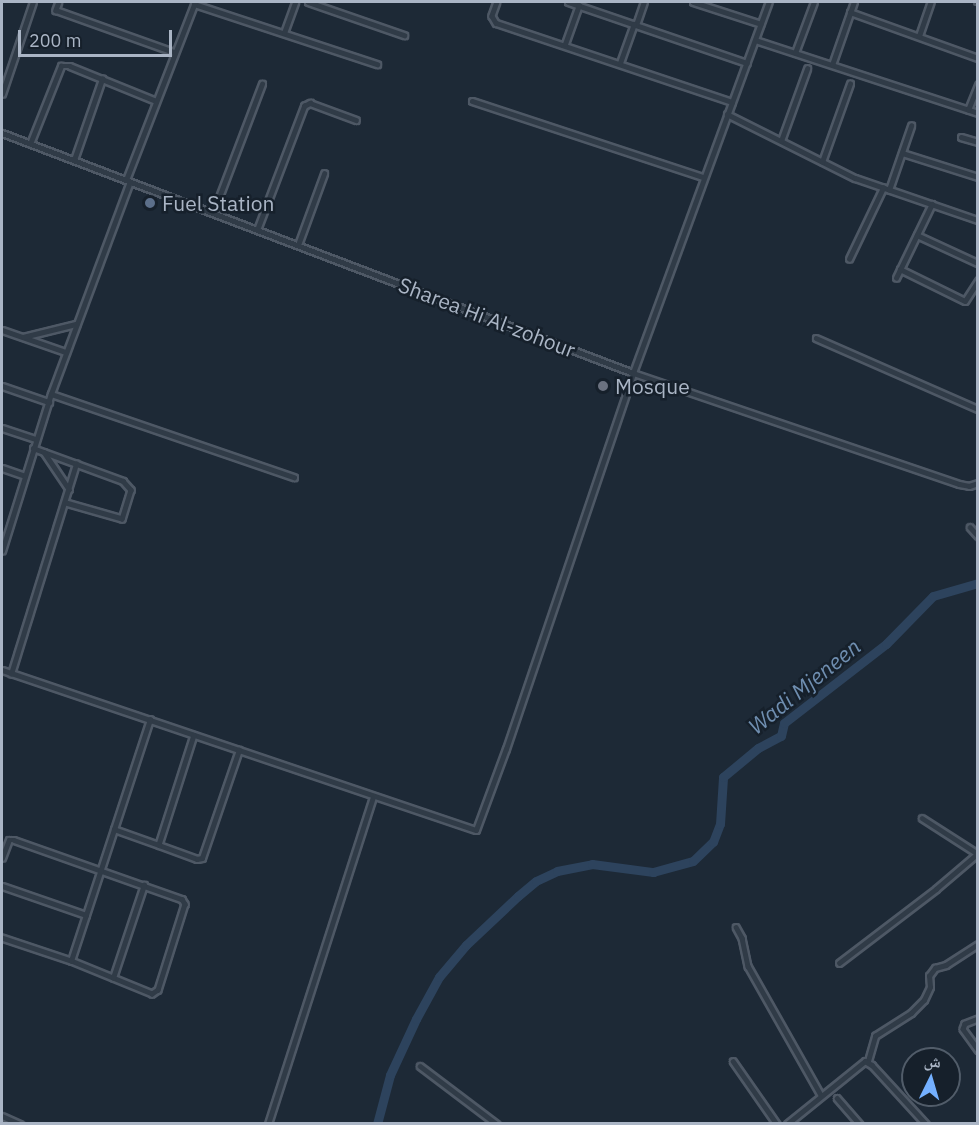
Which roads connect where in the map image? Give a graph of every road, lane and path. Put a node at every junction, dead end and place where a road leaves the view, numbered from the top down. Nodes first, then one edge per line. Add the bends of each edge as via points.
1 (33, 2) edge
2 (59, 2) edge
3 (295, 2) edge
4 (308, 2) edge
5 (497, 2) edge
6 (568, 2) edge
7 (644, 2) edge
8 (693, 2) edge
9 (769, 2) edge
10 (814, 2) edge
11 (852, 2) edge
12 (931, 2) edge
13 (195, 3) edge
14 (579, 5) junction
15 (850, 12) junction
16 (761, 24) junction
17 (635, 25) junction
18 (284, 33) junction
19 (404, 35) dead end
20 (919, 36) junction
21 (755, 40) junction
22 (565, 44) junction
23 (174, 52) junction
24 (795, 53) junction
25 (978, 58) edge
26 (377, 63) dead end
27 (620, 63) junction
28 (747, 63) junction
29 (832, 66) junction
30 (807, 69) dead end
31 (102, 79) junction
32 (262, 84) dead end
33 (850, 84) dead end
34 (978, 85) edge
35 (2, 94) edge
36 (156, 101) junction
37 (472, 101) dead end
38 (732, 102) junction
39 (968, 110) junction
40 (978, 113) edge
41 (727, 114) junction
42 (356, 120) dead end
43 (911, 126) dead end
44 (2, 133) edge
45 (961, 137) dead end
46 (781, 141) junction
47 (978, 142) edge
48 (30, 144) junction
49 (902, 153) junction
50 (74, 160) junction
51 (822, 162) junction
52 (324, 174) dead end
53 (703, 177) junction
54 (978, 177) edge
55 (128, 181) junction
56 (886, 189) junction
57 (932, 204) junction
58 (213, 213) junction
59 (978, 220) edge
60 (257, 230) junction
61 (917, 235) junction
62 (298, 245) junction
63 (849, 259) dead end
64 (978, 262) edge
65 (900, 269) junction
66 (896, 278) dead end
67 (978, 281) edge
68 (76, 324) junction
69 (2, 330) edge
70 (22, 337) junction
71 (816, 338) dead end
72 (66, 352) junction
73 (633, 373) junction
74 (2, 386) edge
75 (51, 393) junction
76 (49, 402) junction
77 (978, 409) edge
78 (2, 428) edge
79 (36, 439) junction
80 (33, 448) junction
81 (44, 452) junction
82 (76, 464) junction
83 (2, 468) edge
84 (25, 476) junction
85 (294, 477) dead end
86 (978, 483) edge
87 (69, 489) junction
88 (66, 502) junction
89 (970, 527) dead end
90 (978, 536) edge
91 (2, 549) edge
92 (2, 670) edge
93 (11, 674) junction
94 (150, 720) junction
95 (194, 735) junction
96 (238, 750) junction
97 (373, 796) junction
98 (922, 818) dead end
99 (114, 829) junction
100 (159, 845) junction
101 (977, 854) edge
102 (2, 858) edge
103 (101, 869) junction
104 (144, 885) junction
105 (2, 886) edge
106 (86, 915) junction
107 (736, 927) dead end
108 (2, 938) edge
109 (978, 944) edge
110 (71, 961) junction
111 (839, 963) dead end
112 (113, 978) junction
113 (978, 1019) edge
114 (978, 1050) edge
115 (733, 1061) dead end
116 (868, 1061) junction
117 (420, 1066) dead end
118 (821, 1095) junction
119 (837, 1098) dead end
120 (2, 1116) edge
121 (20, 1124) edge
122 (268, 1124) edge
123 (497, 1124) edge
124 (777, 1124) edge
125 (787, 1124) edge
126 (860, 1124) edge
127 (926, 1124) edge

1 - 35 street
2 - 23 street via 56,10
3 - 18 street
4 - 19 street
5 - 22 street via 492,16 496,23
6 - 14 street
7 - 17 street
8 - 16 street
9 - 16 street
10 - 24 street
11 - 15 street
12 - 20 street
13 - 18 street
13 - 23 street
14 - 17 street
14 - 22 street
15 - 20 street
15 - 29 street
16 - 21 street
17 - 27 street
17 - 28 street
18 - 26 street
20 - 25 street
21 - 24 street
21 - 28 street
22 - 27 street
23 - 36 street
24 - 29 street
27 - 38 street
28 - 38 street
29 - 39 street
30 - 46 street
31 - 36 street
31 - 48 street via 70,66 58,68
31 - 50 street
32 - 58 street
33 - 51 street
34 - 39 street
36 - 55 street
37 - 53 street
38 - 41 street
39 - 40 street
41 - 46 street
41 - 53 street
42 - 60 street via 310,103 304,106
43 - 49 street
44 - 48 street, Sharea Hi Al-zohour
45 - 47 street
46 - 51 street
48 - 50 street, Sharea Hi Al-zohour
49 - 54 street
49 - 56 street
50 - 55 street, Sharea Hi Al-zohour
51 - 56 street
52 - 62 street
53 - 73 street
55 - 58 street, Sharea Hi Al-zohour
55 - 68 street
56 - 57 street
56 - 63 street
57 - 59 street
57 - 61 street
58 - 60 street, Sharea Hi Al-zohour
60 - 62 street, Sharea Hi Al-zohour
61 - 64 street
61 - 65 street
62 - 73 street, Sharea Hi Al-zohour
65 - 66 street
65 - 67 street via 965,301
68 - 70 street
68 - 72 street
69 - 70 street
70 - 72 street
71 - 77 street
72 - 75 street
73 - 86 street, Sharea Hi Al-zohour via 959,484
73 - 97 street via 476,830
74 - 76 street
75 - 76 street
75 - 85 street
76 - 79 street
78 - 79 street
79 - 80 street
80 - 81 street
80 - 84 street
81 - 82 street
81 - 87 street
82 - 87 street
82 - 88 street via 128,483 131,490 124,517
83 - 84 street
84 - 91 street
87 - 88 street
88 - 93 street
89 - 90 street
92 - 93 street
93 - 94 street
94 - 95 street
94 - 99 street
95 - 96 street
95 - 100 street
96 - 97 street
96 - 100 street via 202,858
97 - 122 street
98 - 101 street
99 - 100 street
99 - 103 street
101 - 111 street
102 - 103 street via 11,839
103 - 104 street
103 - 106 street
104 - 112 street
104 - 112 street via 185,902 158,990 153,994
105 - 106 street
106 - 110 street
107 - 118 street via 748,966
108 - 110 street
109 - 116 street via 935,968 929,976 930,987 924,1000 875,1036
110 - 112 street
113 - 114 street via 965,1024 963,1029
115 - 124 street
116 - 118 street
116 - 127 street
117 - 123 street
118 - 125 street
119 - 126 street
120 - 121 street

